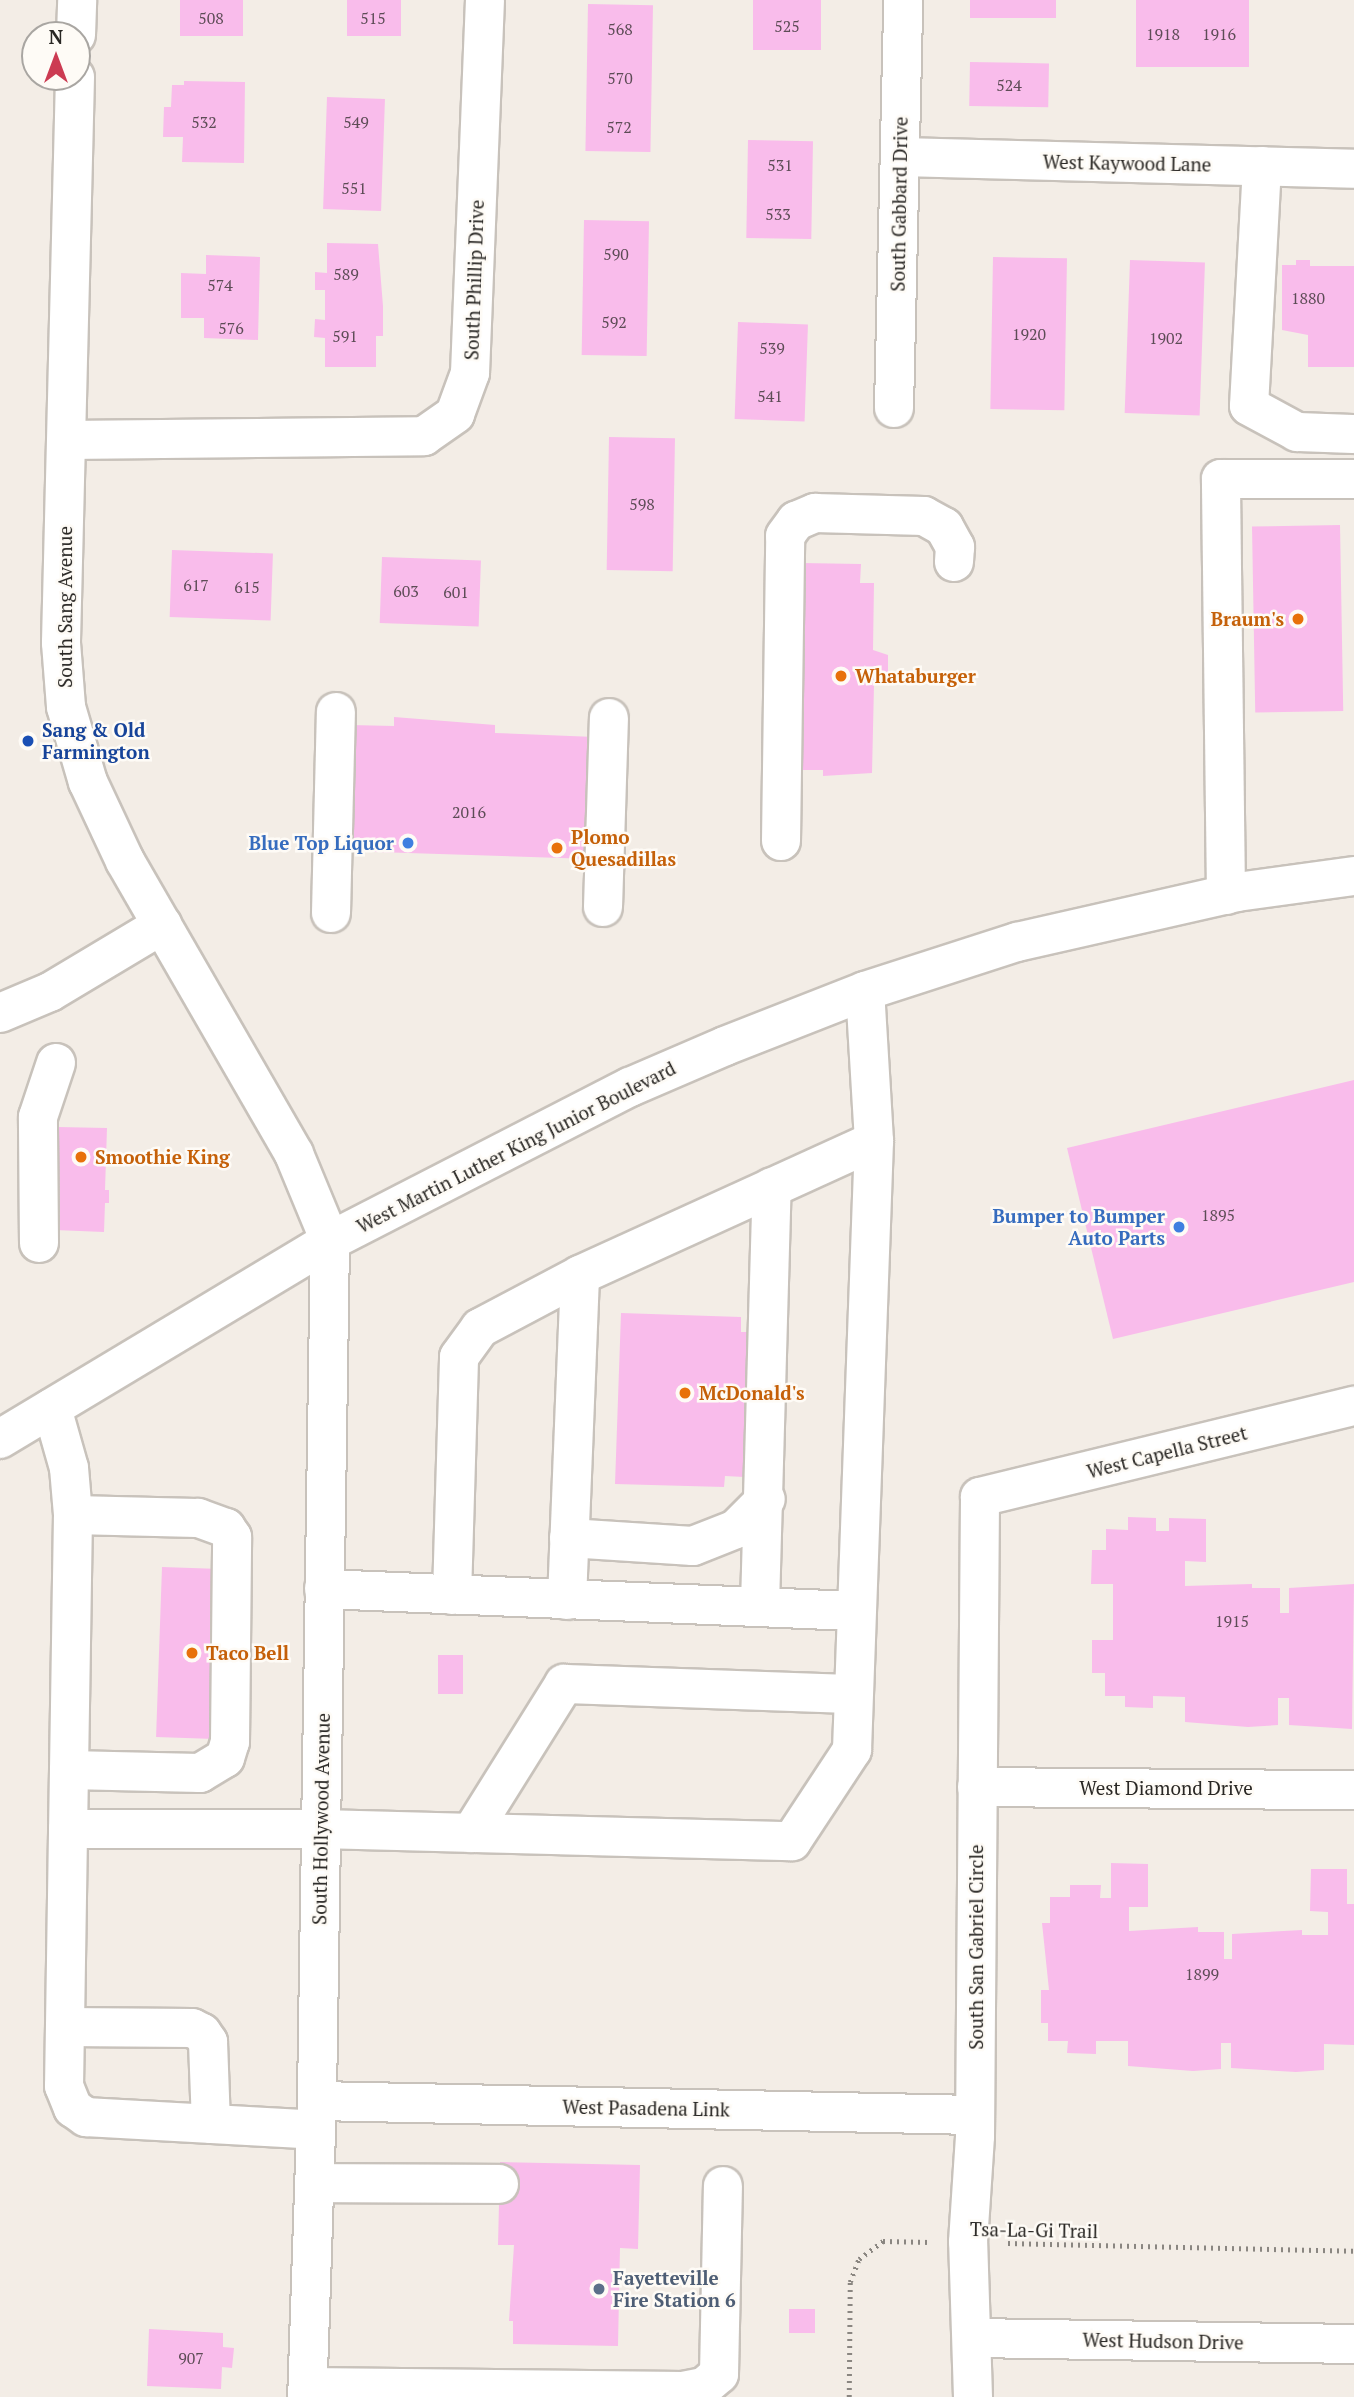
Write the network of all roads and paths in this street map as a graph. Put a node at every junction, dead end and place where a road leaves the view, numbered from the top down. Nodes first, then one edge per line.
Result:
1 (77, 0) edge
2 (485, 0) edge
3 (903, 0) edge
4 (76, 21) edge
5 (75, 91) edge
6 (901, 158) junction
7 (1262, 166) junction
8 (1354, 169) edge
9 (894, 408) dead end
10 (1354, 434) edge
11 (67, 440) junction
12 (1354, 479) edge
13 (954, 562) dead end
14 (336, 712) dead end
15 (609, 718) dead end
16 (781, 841) dead end
17 (1354, 876) edge
18 (1226, 895) junction
19 (603, 907) dead end
20 (331, 913) dead end
21 (162, 925) junction
22 (865, 991) junction
23 (0, 1013) edge
24 (56, 1063) dead end
25 (874, 1140) junction
26 (772, 1187) junction
27 (330, 1241) junction
28 (39, 1243) dead end
29 (580, 1275) junction
30 (1354, 1406) edge
31 (52, 1408) junction
32 (0, 1439) edge
33 (980, 1497) joint
34 (765, 1499) junction
35 (73, 1515) junction
36 (569, 1538) junction
37 (324, 1589) junction
38 (452, 1595) junction
39 (566, 1600) junction
40 (760, 1605) junction
41 (854, 1611) junction
42 (852, 1694) junction
43 (69, 1770) junction
44 (977, 1787) junction
45 (1354, 1790) edge
46 (68, 1829) junction
47 (320, 1829) junction
48 (471, 1833) junction
49 (65, 2027) junction
50 (975, 2115) junction
51 (316, 2116) junction
52 (211, 2124) junction
53 (314, 2183) junction
54 (499, 2184) dead end
55 (723, 2186) dead end
56 (968, 2242) junction
57 (1354, 2251) edge
58 (973, 2338) junction
59 (1354, 2344) edge
60 (307, 2392) edge
61 (849, 2397) edge
62 (972, 2397) edge

1 - 4 street
2 - 11 street, South Phillip Drive
3 - 6 street, South Gabbard Drive
5 - 11 street, South Sang Avenue
6 - 7 street, West Kaywood Lane
6 - 9 street, South Gabbard Drive
7 - 8 street, West Kaywood Lane
7 - 10 street
11 - 21 street, South Sang Avenue
12 - 18 street
13 - 16 street
14 - 20 street
15 - 19 street
17 - 18 street, West Martin Luther King Junior Boulevard
18 - 22 street, West Martin Luther King Junior Boulevard
21 - 23 street
21 - 27 street, South Sang Avenue
22 - 25 street
22 - 27 street, West Martin Luther King Junior Boulevard
24 - 28 street
25 - 26 street
25 - 41 street
26 - 29 street
26 - 34 street
27 - 31 street, West Martin Luther King Junior Boulevard
27 - 37 street, South Hollywood Avenue
29 - 36 street
29 - 38 street
30 - 33 street, West Capella Street
31 - 32 street, West Martin Luther King Junior Boulevard
31 - 35 street, West Pasadena Link
33 - 44 street, South San Gabriel Circle
34 - 36 street
34 - 40 street
35 - 43 street, West Pasadena Link
35 - 43 street
36 - 39 street
37 - 38 street
37 - 47 street, South Hollywood Avenue
38 - 39 street
39 - 40 street
40 - 41 street
41 - 42 street
42 - 48 street
42 - 48 street
43 - 46 street, West Pasadena Link
44 - 45 street, West Diamond Drive
44 - 50 street, South San Gabriel Circle
46 - 47 street
46 - 49 street, West Pasadena Link
47 - 48 street
47 - 51 street, South Hollywood Avenue
49 - 52 street, West Pasadena Link
49 - 52 street
50 - 51 street, West Pasadena Link
50 - 56 street, South San Gabriel Circle
51 - 52 street, West Pasadena Link
51 - 53 street, South Hollywood Avenue
53 - 54 street
53 - 60 street, South Hollywood Avenue
55 - 60 street
56 - 57 path, Tsa-La-Gi Trail
56 - 58 street, South San Gabriel Circle
56 - 61 path, Tsa-La-Gi Trail
58 - 59 street, West Hudson Drive
58 - 62 street, South San Gabriel Circle

